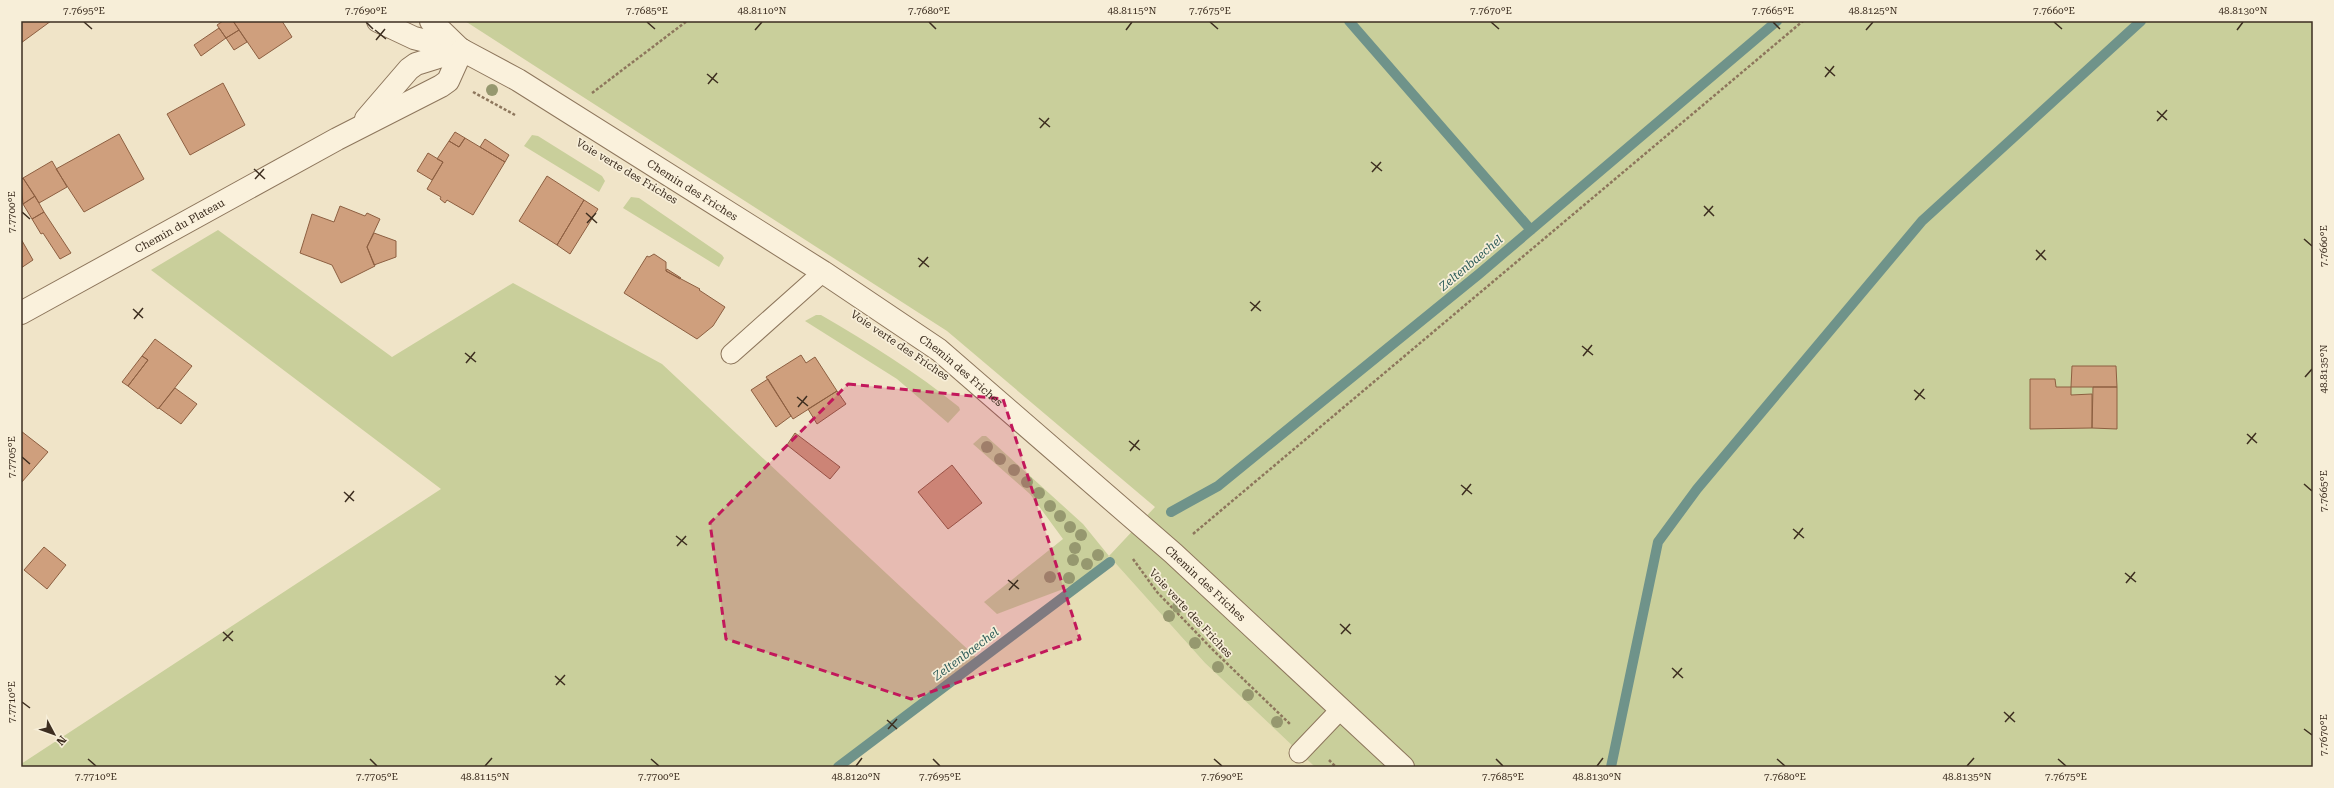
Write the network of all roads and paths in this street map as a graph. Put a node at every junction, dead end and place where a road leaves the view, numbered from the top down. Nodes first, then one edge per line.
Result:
1 (378, 21) edge
2 (431, 21) edge
3 (687, 21) edge
4 (1803, 21) edge
5 (462, 50) junction
6 (448, 81) junction
7 (567, 112) junction
8 (521, 118) dead end
9 (337, 139) junction
10 (823, 272) junction
11 (21, 313) edge
12 (730, 354) dead end
13 (1129, 552) dead end
14 (1173, 553) junction
15 (1340, 710) junction
16 (1304, 747) junction
17 (1336, 767) edge
18 (1403, 767) edge

1 - 5 street, Chemin des Friches
2 - 5 street, Chemin des Friches
3 - 7 path
4 - 14 path
5 - 6 street
5 - 7 street, Chemin des Friches
5 - 9 street, Chemin du Plateau
6 - 8 path
6 - 9 street, Chemin du Plateau
7 - 10 street, Chemin des Friches
9 - 11 street, Chemin du Plateau
10 - 12 lane
10 - 14 street, Chemin des Friches
13 - 16 path, Voie verte des Friches
14 - 15 street, Chemin des Friches
15 - 16 lane
15 - 18 street, Chemin des Friches
16 - 17 path, Voie verte des Friches

